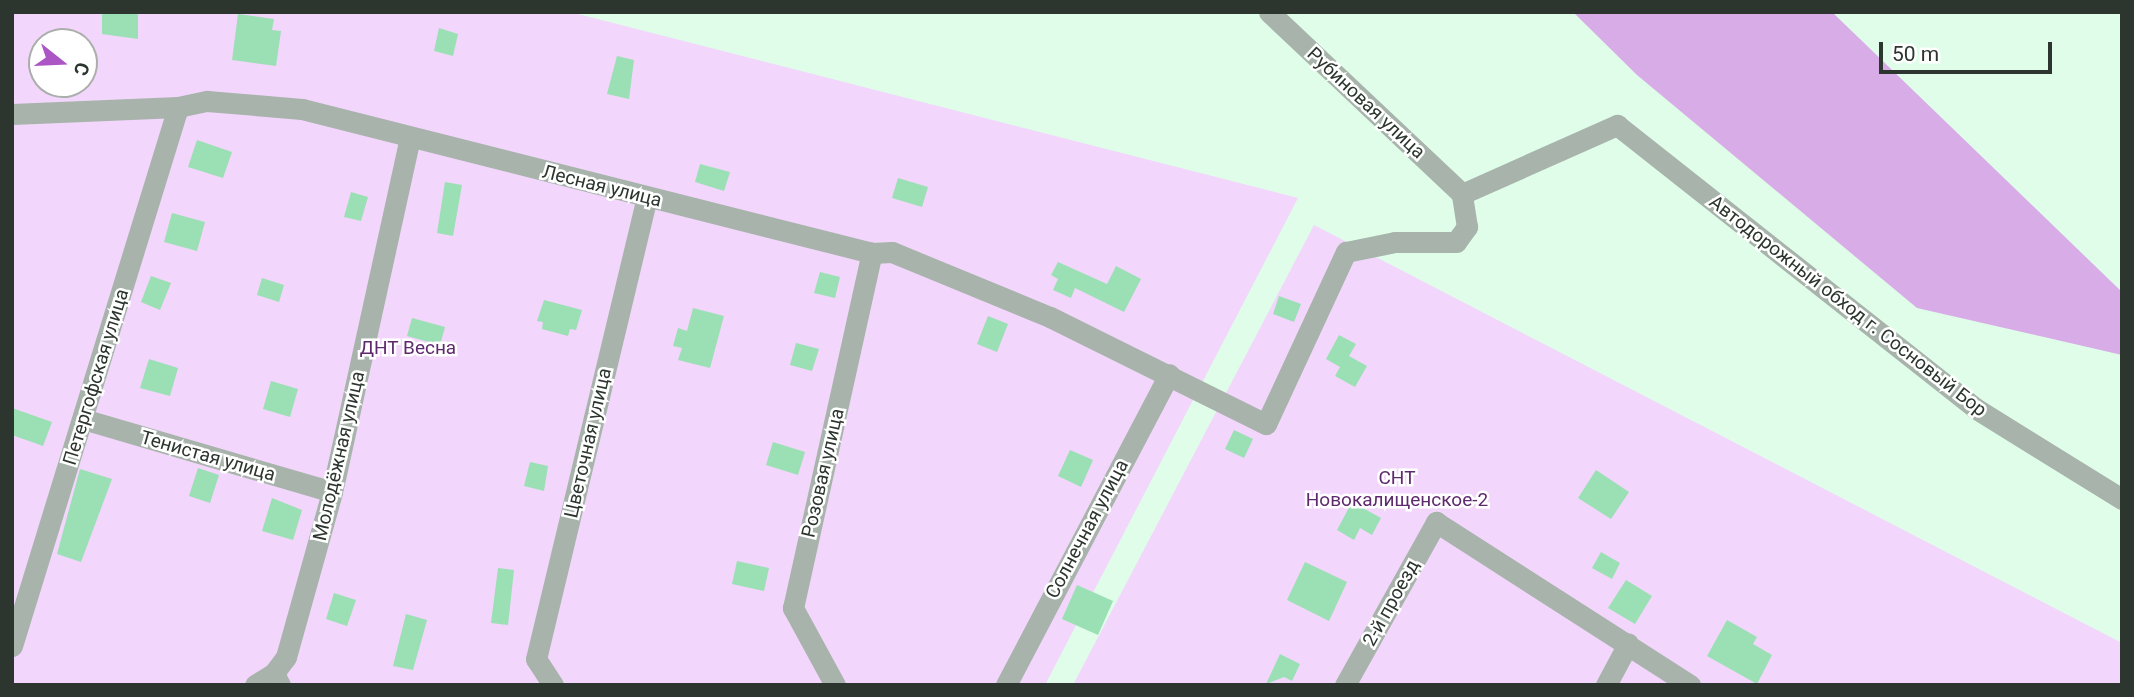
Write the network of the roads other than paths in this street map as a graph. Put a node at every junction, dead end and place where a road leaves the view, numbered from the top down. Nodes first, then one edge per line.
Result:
1 (1269, 12) edge
2 (178, 107) junction
3 (12, 114) edge
4 (410, 138) junction
5 (1462, 194) junction
6 (647, 197) junction
7 (872, 253) junction
8 (1169, 374) junction
9 (83, 419) junction
10 (332, 492) junction
11 (2122, 499) edge
12 (1628, 644) junction
13 (12, 646) edge
14 (277, 679) edge
15 (254, 685) edge
16 (553, 685) edge
17 (835, 685) edge
18 (1006, 685) edge
19 (1345, 685) edge
20 (1606, 685) edge
21 (1690, 685) edge

1 - 5 street, Рубиновая улица
2 - 3 street, Лесная улица
2 - 4 street, Лесная улица
2 - 9 street, Петергофская улица
4 - 6 street, Лесная улица
4 - 10 street, Молодёжная улица
5 - 8 street, Лесная улица
5 - 11 street, Автодорожный обход г. Сосновый Бор
6 - 7 street, Лесная улица
6 - 16 street, Цветочная улица
7 - 8 street, Лесная улица
7 - 17 street, Розовая улица
8 - 18 street, Солнечная улица
9 - 10 street, Тенистая улица
9 - 13 street, Петергофская улица
10 - 14 street, Молодёжная улица
12 - 19 street, 2-й проезд
12 - 20 street
12 - 21 street
14 - 15 street

